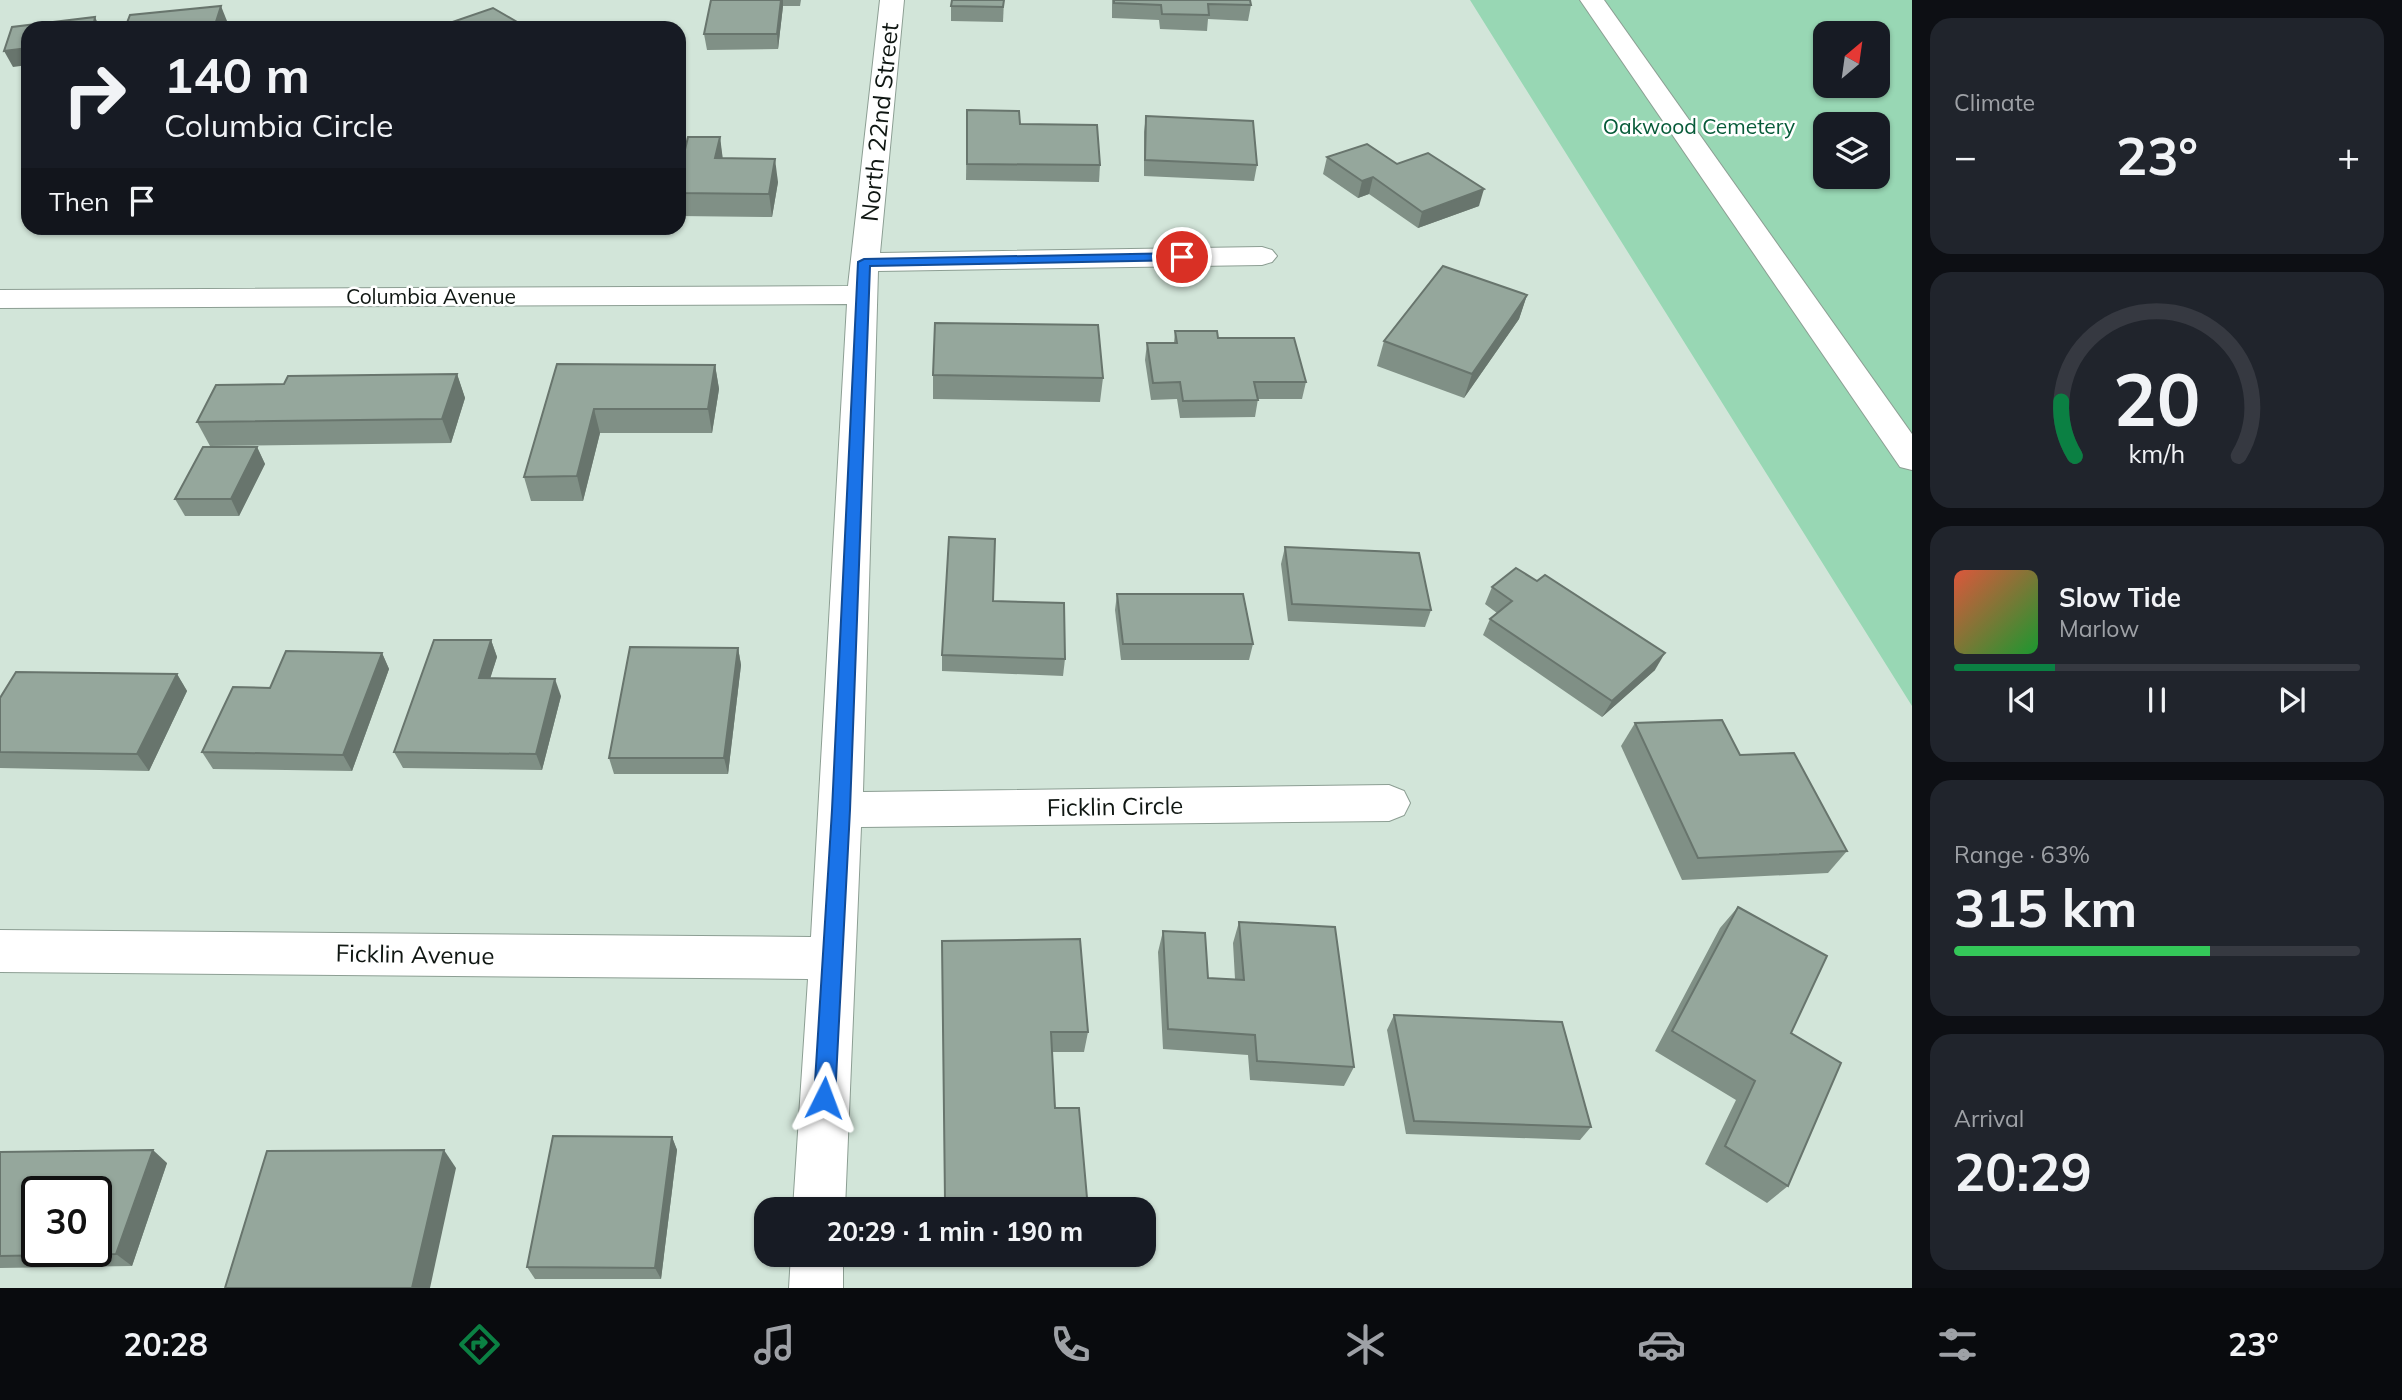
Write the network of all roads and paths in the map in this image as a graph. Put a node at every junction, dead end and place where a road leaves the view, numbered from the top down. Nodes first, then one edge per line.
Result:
1 (892, 0) edge
2 (1592, 0) edge
3 (1262, 256) dead end
4 (863, 279) junction
5 (0, 299) edge
6 (1912, 459) edge
7 (1389, 803) dead end
8 (841, 810) junction
9 (0, 951) edge
10 (831, 958) junction
11 (820, 1197) edge
12 (817, 1267) edge
13 (816, 1288) edge

1 - 4 street, North 22nd Street
2 - 6 street
3 - 4 street, Columbia Avenue
4 - 5 street, Columbia Avenue
4 - 8 street, North 22nd Street
7 - 8 street, Ficklin Circle
8 - 10 street, North 22nd Street
9 - 10 street, Ficklin Avenue
10 - 11 street, North 22nd Street
12 - 13 street

